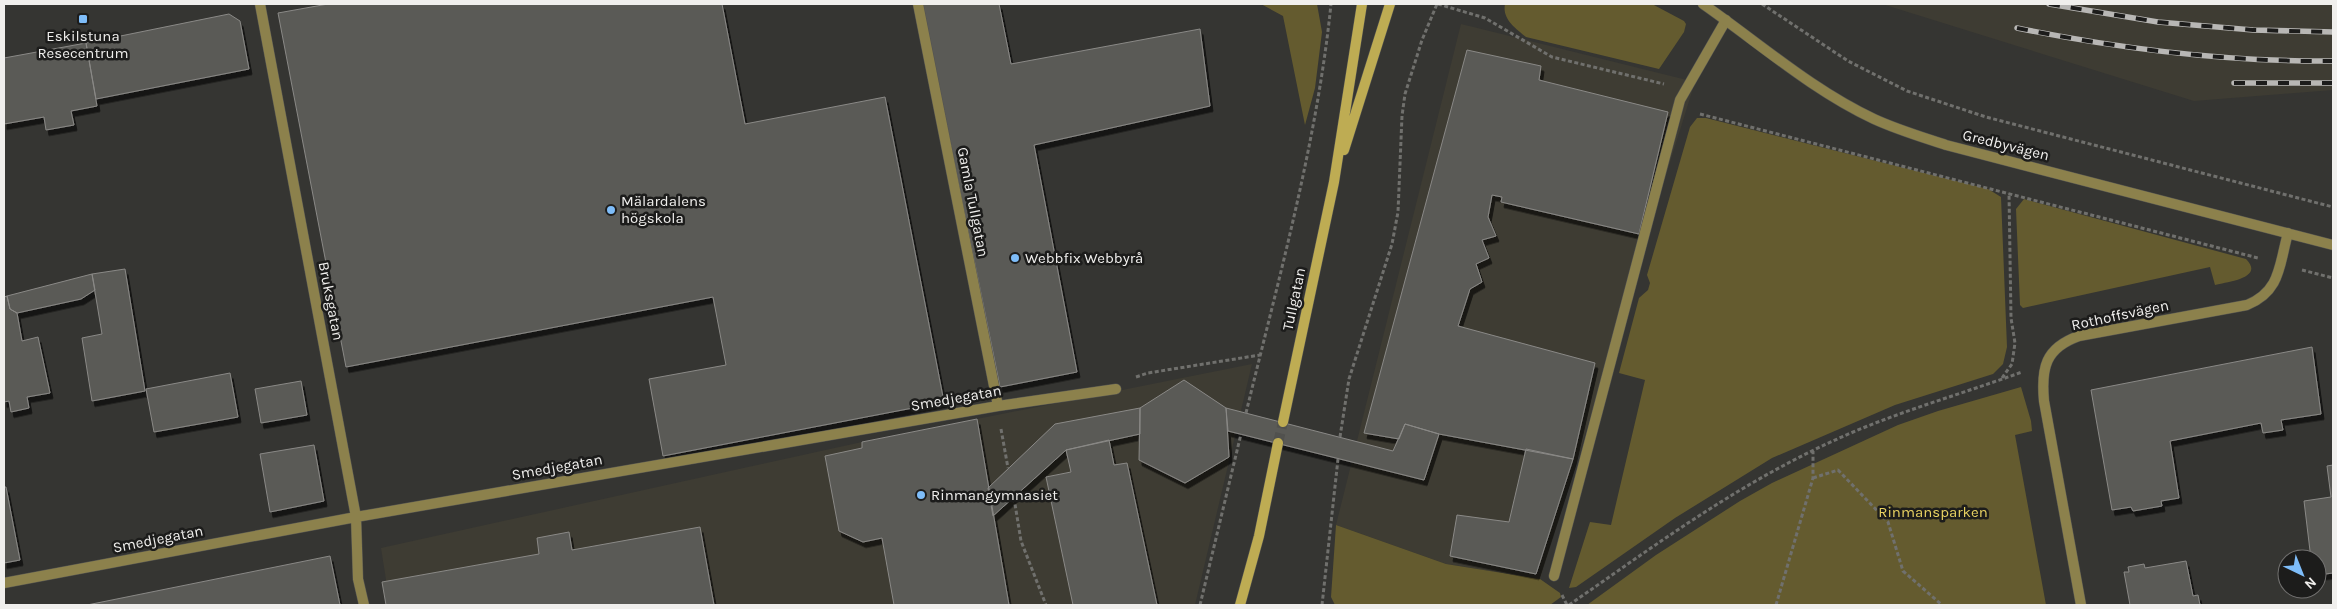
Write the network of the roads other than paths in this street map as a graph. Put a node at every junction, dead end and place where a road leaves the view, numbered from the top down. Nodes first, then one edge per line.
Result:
1 (260, 4) edge
2 (918, 4) edge
3 (1362, 4) edge
4 (1390, 4) edge
5 (1703, 4) edge
6 (1726, 20) junction
7 (1334, 182) junction
8 (2288, 233) junction
9 (2333, 245) edge
10 (1116, 389) road end
11 (998, 406) junction
12 (1283, 422) tunnel mouth
13 (1278, 443) tunnel mouth
14 (356, 517) junction
15 (1554, 576) dead end
16 (4, 583) edge
17 (364, 605) edge
18 (1240, 605) edge
19 (2081, 605) edge

1 - 14 street, Bruksgatan
2 - 11 street, Gamla Tullgatan
3 - 7 street, Tullgatan
4 - 7 street, Tullgatan
5 - 6 street, Gredbyvägen
6 - 8 street, Gredbyvägen
6 - 15 street
7 - 12 street, Tullgatan
8 - 9 street, Gredbyvägen
8 - 19 street, Rothoffsvägen
10 - 11 street, Smedjegatan
11 - 14 street, Smedjegatan
13 - 18 street
14 - 16 street, Smedjegatan
14 - 17 street, Bruksgatan

